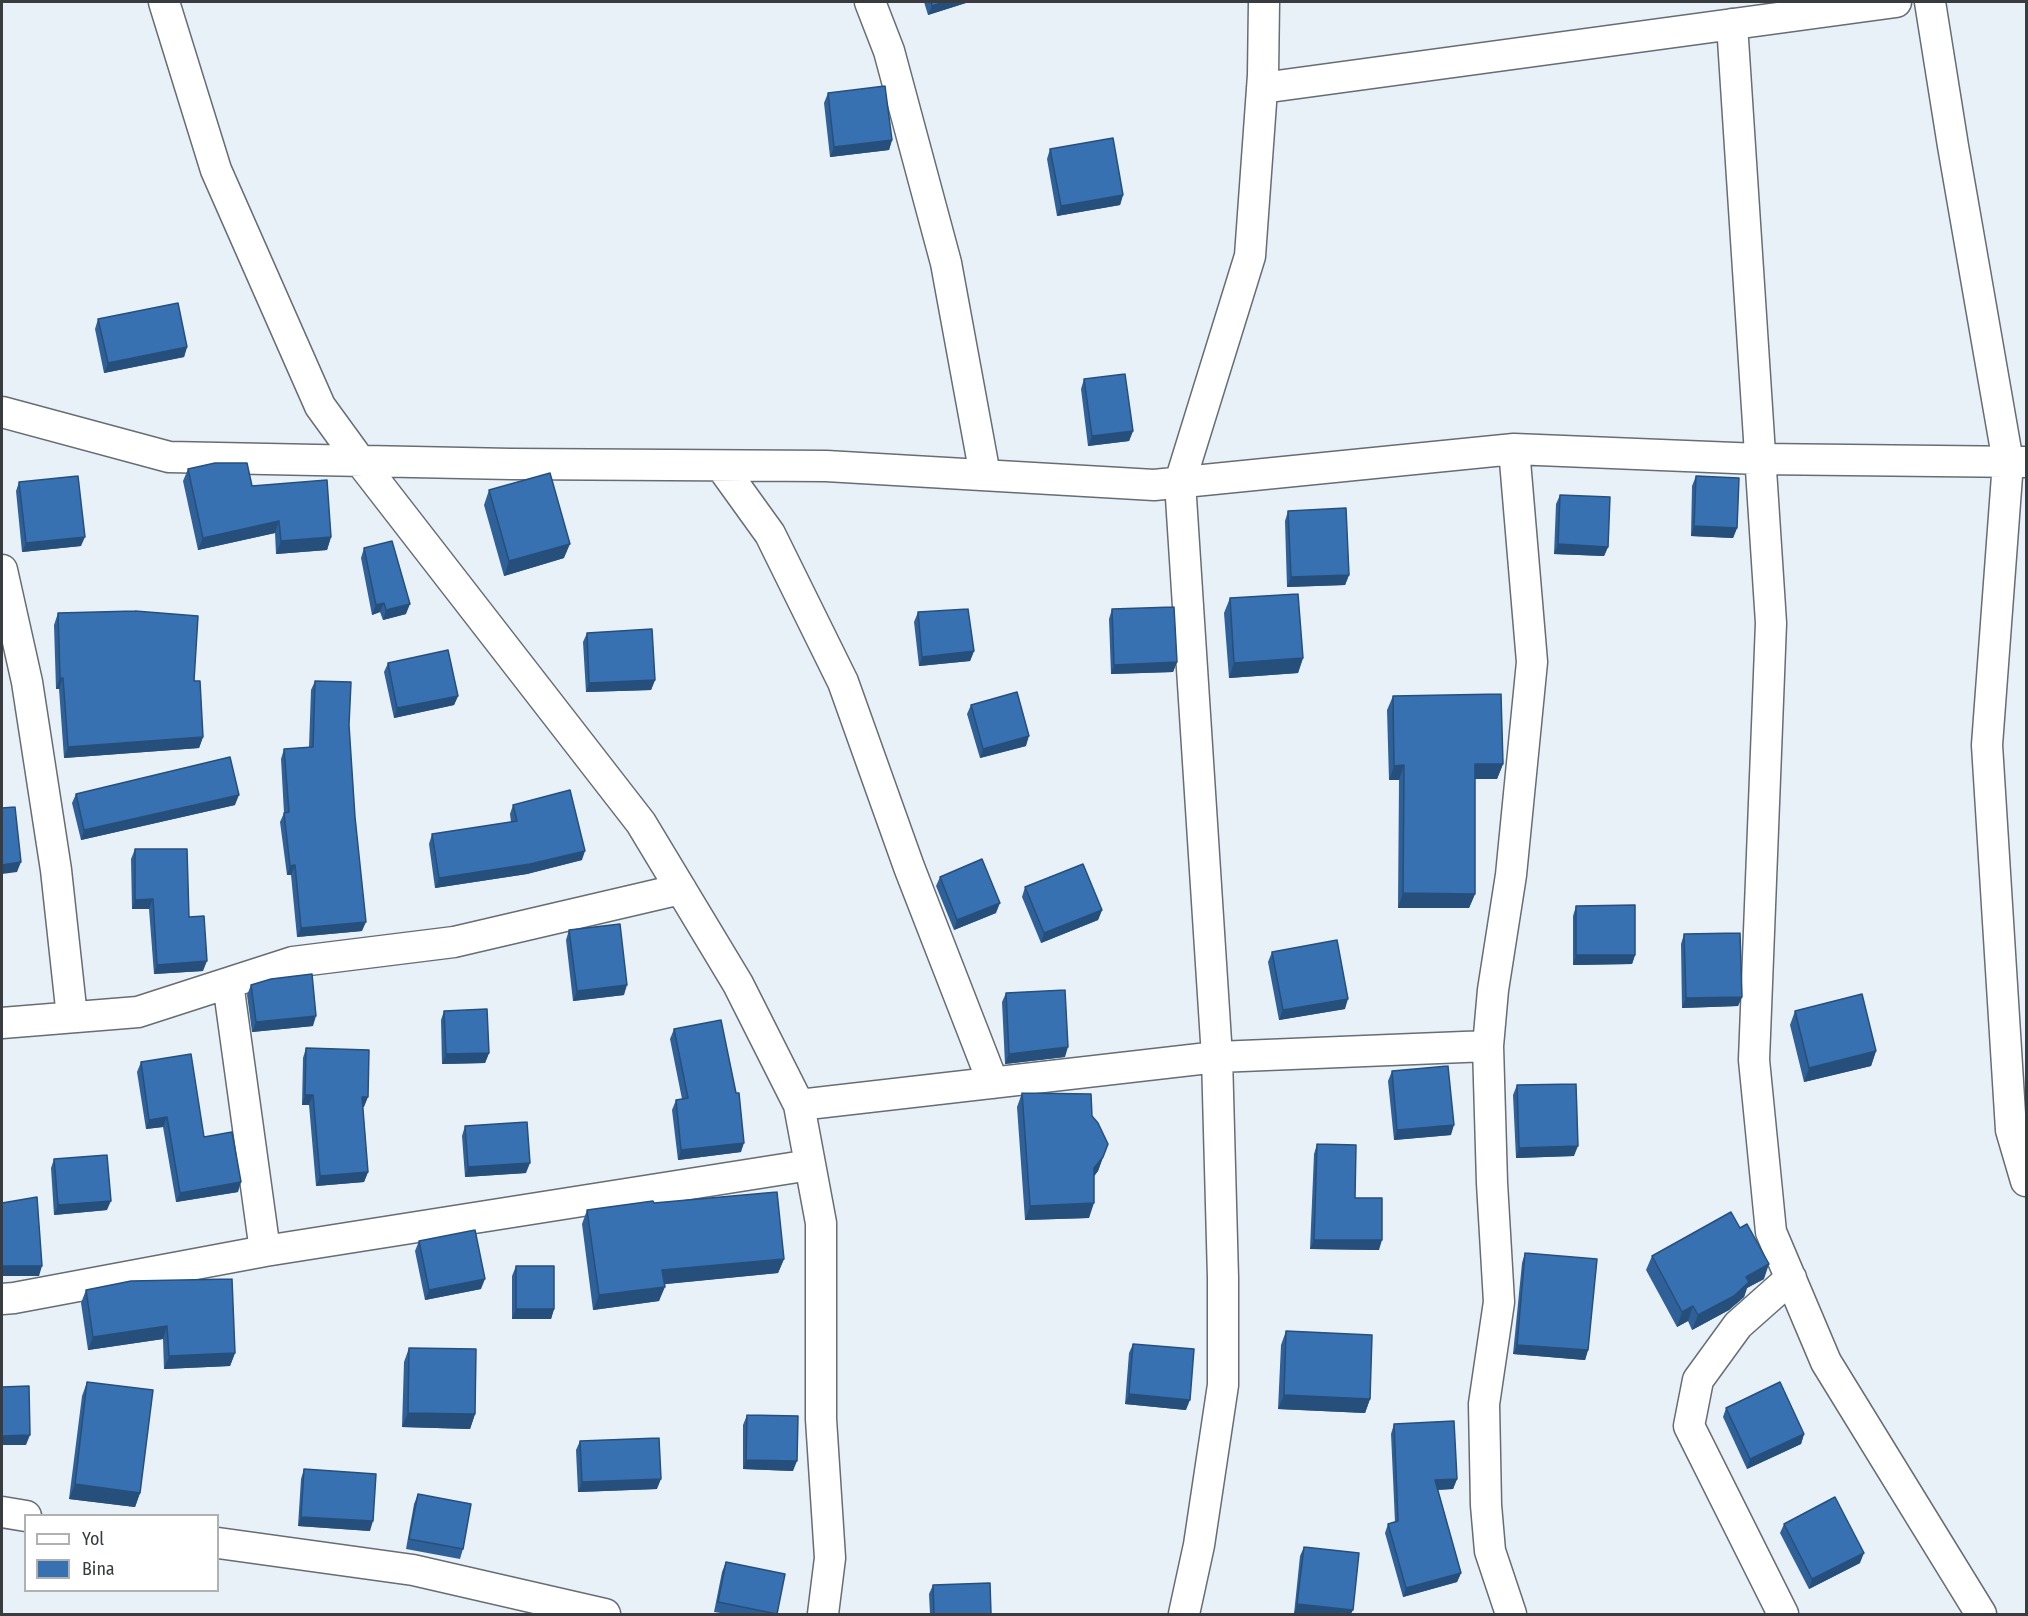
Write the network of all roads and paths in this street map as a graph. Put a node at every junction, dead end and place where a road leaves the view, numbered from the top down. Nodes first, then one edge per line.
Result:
1 (164, 2) edge
2 (870, 2) edge
3 (1264, 2) edge
4 (1896, 2) edge
5 (1930, 2) edge
6 (1805, 8) edge
7 (1732, 24) junction
8 (1262, 88) junction
9 (2, 412) edge
10 (1514, 449) junction
11 (1759, 459) junction
12 (360, 461) junction
13 (2017, 462) edge
14 (721, 466) junction
15 (985, 475) junction
16 (1180, 482) junction
17 (2, 570) edge
18 (681, 889) junction
19 (228, 983) junction
20 (72, 1017) junction
21 (2, 1023) edge
22 (1488, 1046) junction
23 (1217, 1057) junction
24 (993, 1083) junction
25 (799, 1105) junction
26 (810, 1165) junction
27 (2026, 1181) edge
28 (265, 1251) junction
29 (1791, 1278) junction
30 (2, 1299) edge
31 (2, 1512) edge
32 (24, 1516) edge
33 (219, 1543) edge
34 (511, 1604) edge
35 (605, 1614) edge
36 (823, 1614) edge
37 (1184, 1614) edge
38 (1511, 1614) edge
39 (1784, 1614) edge
40 (1981, 1614) edge

1 - 12 street
2 - 15 street
3 - 8 street
4 - 6 street
5 - 13 street
6 - 7 street
7 - 8 street
7 - 11 street
8 - 16 street
9 - 12 street
10 - 11 street
10 - 16 street
10 - 22 street
11 - 13 street
11 - 29 street
12 - 14 street
12 - 18 street
13 - 27 street
14 - 15 street
14 - 24 street
15 - 16 street
16 - 23 street
17 - 20 street
18 - 19 street
18 - 25 street
19 - 20 street
19 - 28 street
20 - 21 street
22 - 23 street
22 - 38 street
23 - 24 street
23 - 37 street
24 - 25 street
25 - 26 street
26 - 28 street
26 - 36 street
28 - 30 street
29 - 39 street
29 - 40 street
31 - 32 street
33 - 34 street
34 - 35 street

